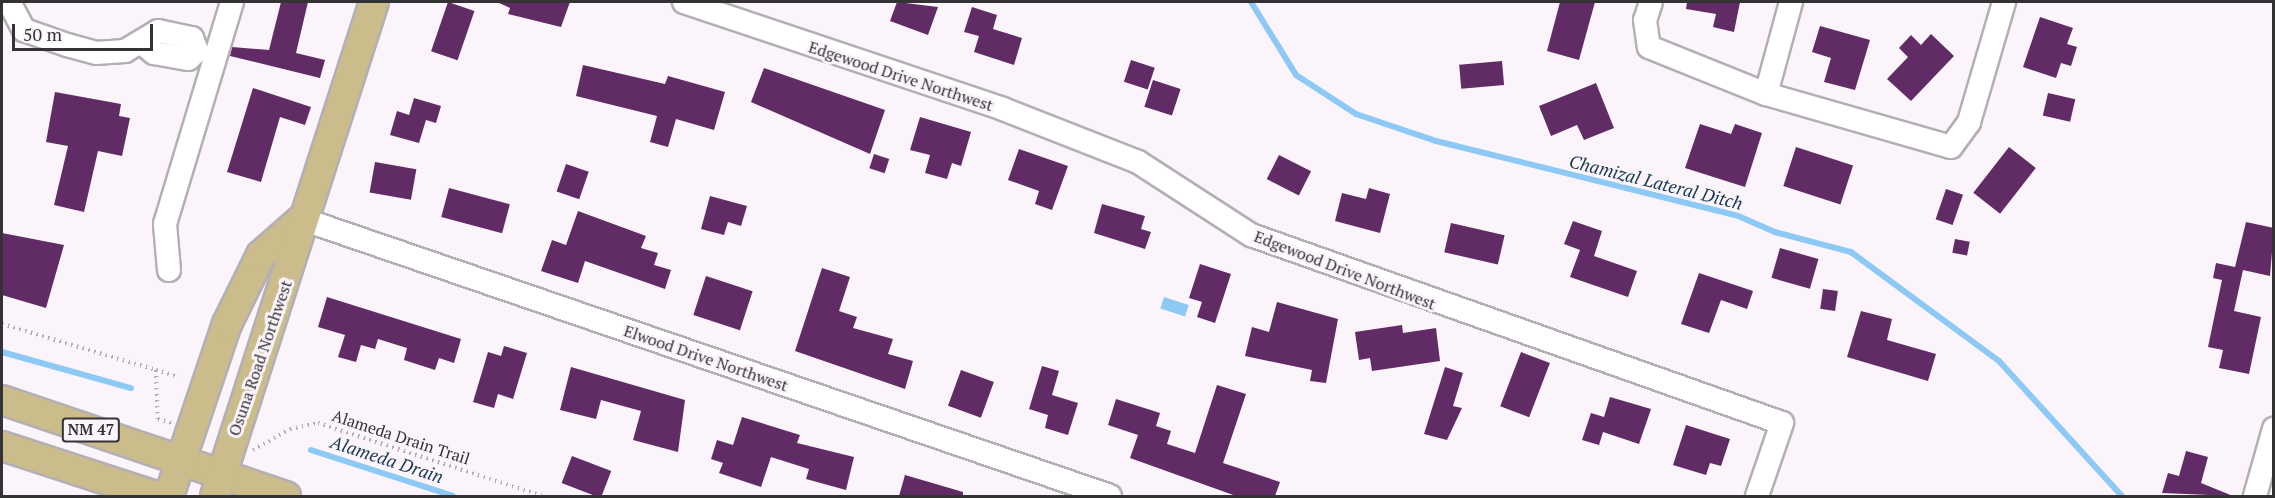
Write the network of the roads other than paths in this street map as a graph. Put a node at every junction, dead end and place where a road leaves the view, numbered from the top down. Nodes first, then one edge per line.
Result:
1 (9, 2) edge
2 (232, 2) edge
3 (374, 2) edge
4 (684, 2) edge
5 (1651, 2) edge
6 (1791, 2) edge
7 (2004, 2) edge
8 (206, 54) junction
9 (1766, 94) junction
10 (302, 219) junction
11 (169, 270) dead end
12 (2, 400) edge
13 (2274, 429) edge
14 (2, 446) edge
15 (181, 459) junction
16 (218, 485) edge
17 (156, 496) edge
18 (169, 496) edge
19 (286, 496) edge
20 (1110, 496) edge
21 (1757, 496) edge
22 (2255, 496) edge

1 - 8 street
2 - 8 street
3 - 10 main road, Osuna Road Northwest
4 - 21 street, Edgewood Drive Northwest
5 - 9 street
6 - 9 street
7 - 9 street
8 - 11 street
10 - 15 main road, Osuna Road Northwest
10 - 16 main road, Osuna Road Northwest
10 - 20 street, Elwood Drive Northwest
12 - 15 main road, NM 47
13 - 22 street
14 - 17 main road, NM 47
15 - 16 main road, NM 47
15 - 18 main road, Osuna Road Northwest
16 - 19 main road, NM 47

